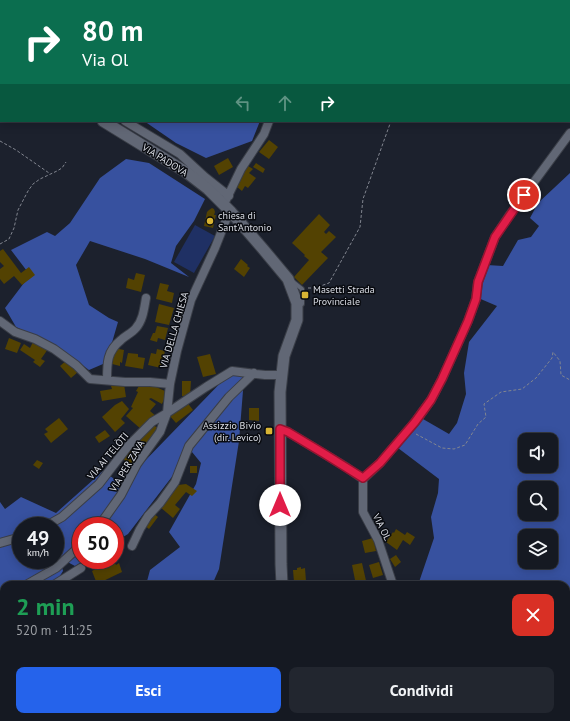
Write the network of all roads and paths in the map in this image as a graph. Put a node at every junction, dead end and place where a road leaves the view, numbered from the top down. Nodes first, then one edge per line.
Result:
1 (105, 122) edge
2 (127, 122) edge
3 (269, 122) edge
4 (391, 122) edge
5 (570, 133) edge
6 (0, 140) edge
7 (66, 162) dead end
8 (50, 174) junction
9 (228, 204) junction
10 (0, 244) edge
11 (288, 279) junction
12 (302, 289) junction
13 (146, 298) dead end
14 (296, 320) junction
15 (0, 321) edge
16 (254, 373) junction
17 (281, 375) junction
18 (107, 380) junction
19 (570, 380) edge
20 (170, 384) junction
21 (167, 413) junction
22 (280, 429) junction
23 (409, 429) junction
24 (363, 478) junction
25 (62, 517) edge
26 (105, 517) edge
27 (12, 540) edge
28 (0, 543) edge
29 (132, 546) dead end
30 (72, 553) edge
31 (79, 569) edge
32 (33, 581) edge
33 (60, 581) edge
34 (282, 581) edge
35 (392, 581) edge

1 - 9 main road, VIA PADOVA
2 - 9 street
3 - 9 street, VIA DELLA CHIESA
4 - 12 path
5 - 23 street
6 - 8 path
7 - 8 path
8 - 10 path
9 - 11 main road, VIA PADOVA
9 - 20 street, VIA DELLA CHIESA
11 - 12 lane
11 - 14 main road, VIA PADOVA
12 - 14 lane
13 - 18 street
14 - 17 main road, VIA PADOVA
15 - 18 street
16 - 17 street, VIA AI TELÒTI
16 - 21 street, VIA AI TELÒTI
16 - 29 street
17 - 22 main road, VIA PADOVA
18 - 20 street
19 - 23 path
20 - 21 street, VIA DELLA CHIESA
21 - 25 street, VIA AI TELÒTI
21 - 26 street, VIA PER ZAVA
22 - 24 street
22 - 34 main road, VIA PADOVA
23 - 24 street
24 - 35 street, VIA OL
27 - 28 street
30 - 32 street
31 - 33 street

